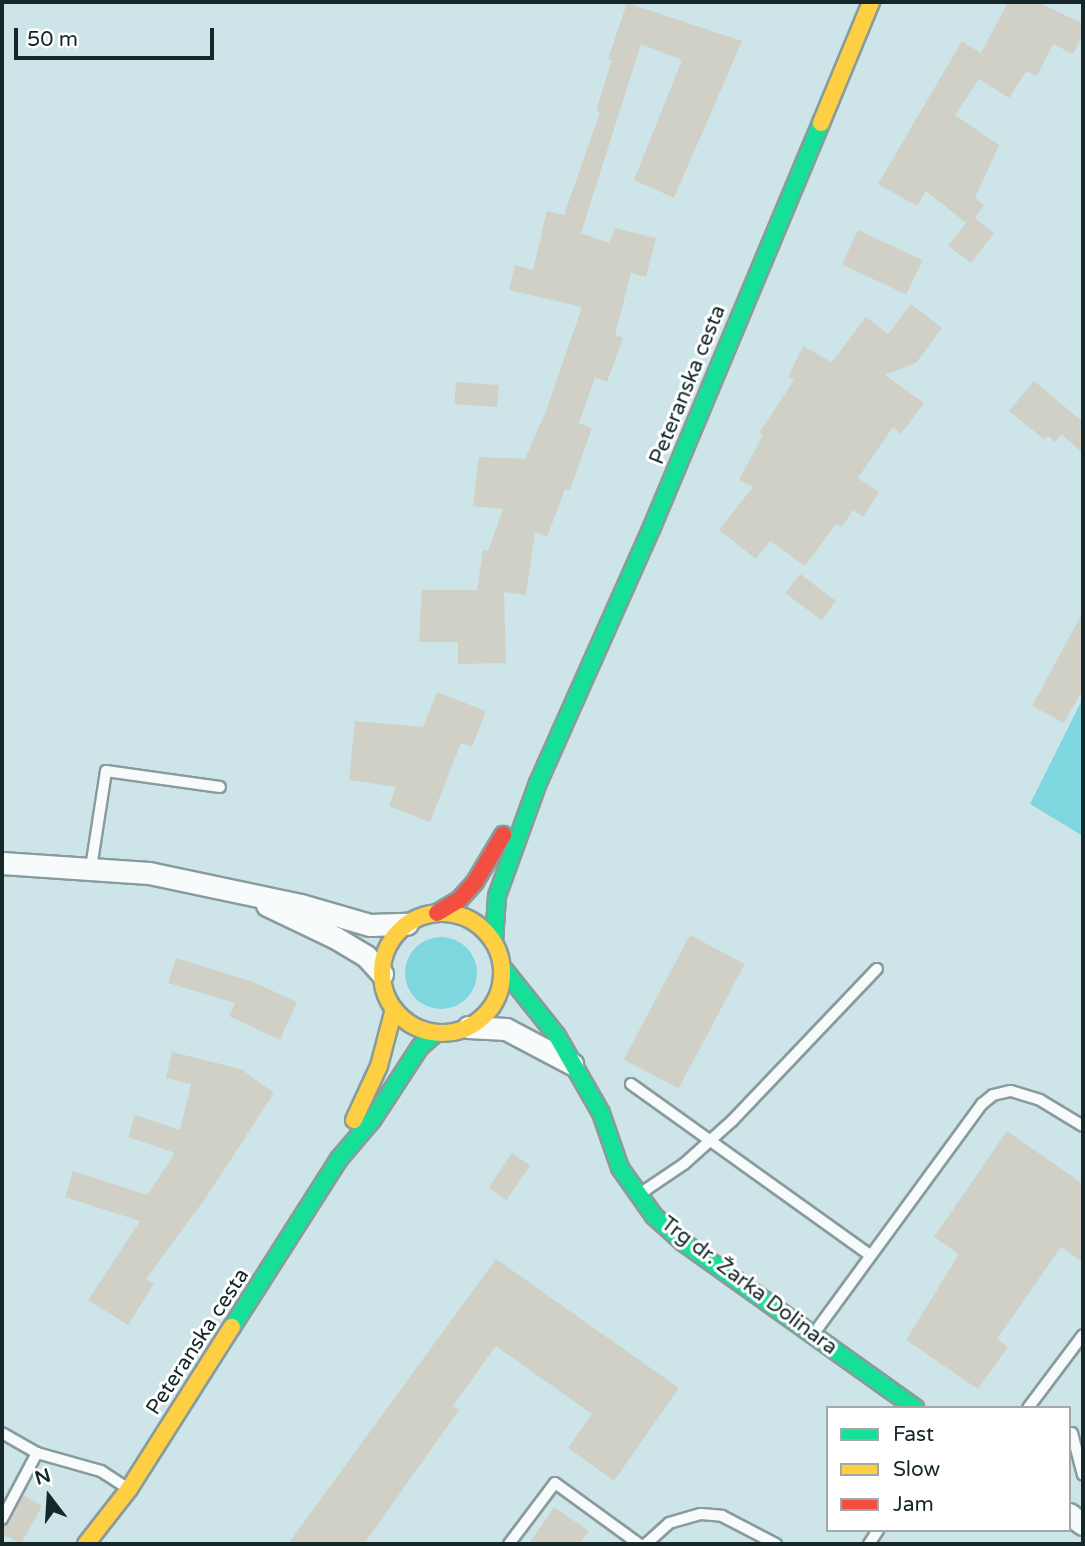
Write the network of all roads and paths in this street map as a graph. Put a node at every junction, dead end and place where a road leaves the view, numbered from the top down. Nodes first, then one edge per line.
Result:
1 (871, 2) edge
2 (538, 782) junction
3 (220, 786) dead end
4 (2, 863) edge
5 (91, 868) junction
6 (253, 897) junction
7 (437, 913) junction
8 (407, 924) junction
9 (494, 942) junction
10 (502, 967) junction
11 (877, 969) dead end
12 (382, 974) junction
13 (394, 1009) junction
14 (468, 1027) junction
15 (436, 1033) junction
16 (575, 1066) junction
17 (631, 1084) dead end
18 (1083, 1126) edge
19 (712, 1140) junction
20 (339, 1159) junction
21 (637, 1195) junction
22 (870, 1255) junction
23 (813, 1334) junction
24 (1083, 1335) edge
25 (912, 1406) edge
26 (1030, 1406) edge
27 (2, 1433) edge
28 (1071, 1437) edge
29 (37, 1453) junction
30 (1083, 1475) edge
31 (129, 1489) junction
32 (2, 1519) edge
33 (86, 1544) edge
34 (509, 1544) edge
35 (639, 1544) edge
36 (646, 1544) edge
37 (776, 1544) edge

1 - 2 main road, Peteranska cesta
2 - 7 main road, Peteranska cesta
2 - 9 main road, Peteranska cesta
3 - 5 lane
4 - 5 street
5 - 6 street
6 - 8 street
6 - 12 street
7 - 8 main road
7 - 9 main road
8 - 12 main road
9 - 10 main road
10 - 14 main road
10 - 16 main road, Trg dr. Žarka Dolinara
11 - 19 lane
12 - 13 main road
13 - 15 main road
13 - 20 main road, Peteranska cesta
14 - 15 main road
14 - 16 street
15 - 20 main road, Peteranska cesta
16 - 21 main road, Trg dr. Žarka Dolinara
17 - 19 lane
18 - 22 lane
19 - 21 lane
19 - 22 lane
20 - 31 main road, Peteranska cesta
21 - 23 main road, Trg dr. Žarka Dolinara
22 - 23 lane
23 - 25 main road, Trg dr. Žarka Dolinara
24 - 26 lane
27 - 29 lane
28 - 30 lane
29 - 31 lane
29 - 32 lane
31 - 33 main road, Peteranska cesta
34 - 35 lane
36 - 37 lane

